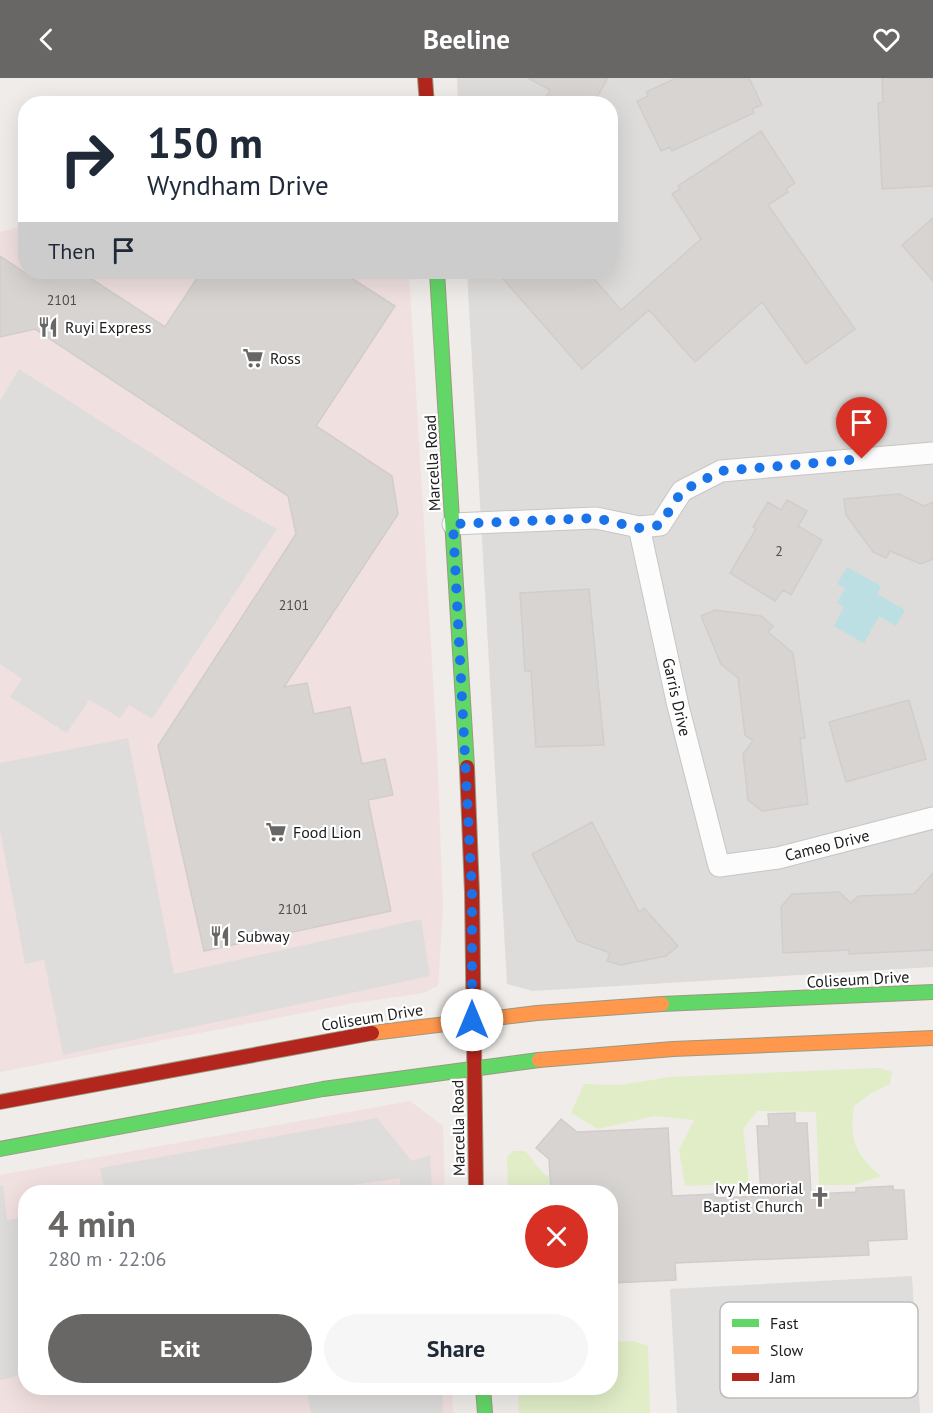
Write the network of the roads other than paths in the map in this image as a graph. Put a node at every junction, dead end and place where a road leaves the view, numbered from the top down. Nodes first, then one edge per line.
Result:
1 (425, 78) edge
2 (426, 96) edge
3 (437, 279) edge
4 (933, 453) edge
5 (453, 524) junction
6 (639, 528) junction
7 (933, 818) edge
8 (719, 866) joint
9 (933, 992) edge
10 (472, 1020) junction
11 (933, 1038) edge
12 (473, 1068) junction
13 (0, 1102) edge
14 (0, 1149) edge
15 (476, 1185) edge
16 (484, 1395) edge
17 (485, 1413) edge

1 - 2 street
3 - 5 street, Marcella Road
4 - 6 street
5 - 6 street
5 - 10 street, Marcella Road
6 - 8 street, Garris Drive
7 - 8 street, Cameo Drive
9 - 10 street, Coliseum Drive
10 - 12 street, Marcella Road
10 - 13 street, Coliseum Drive
11 - 12 street
12 - 14 street
12 - 15 street, Marcella Road
16 - 17 street

